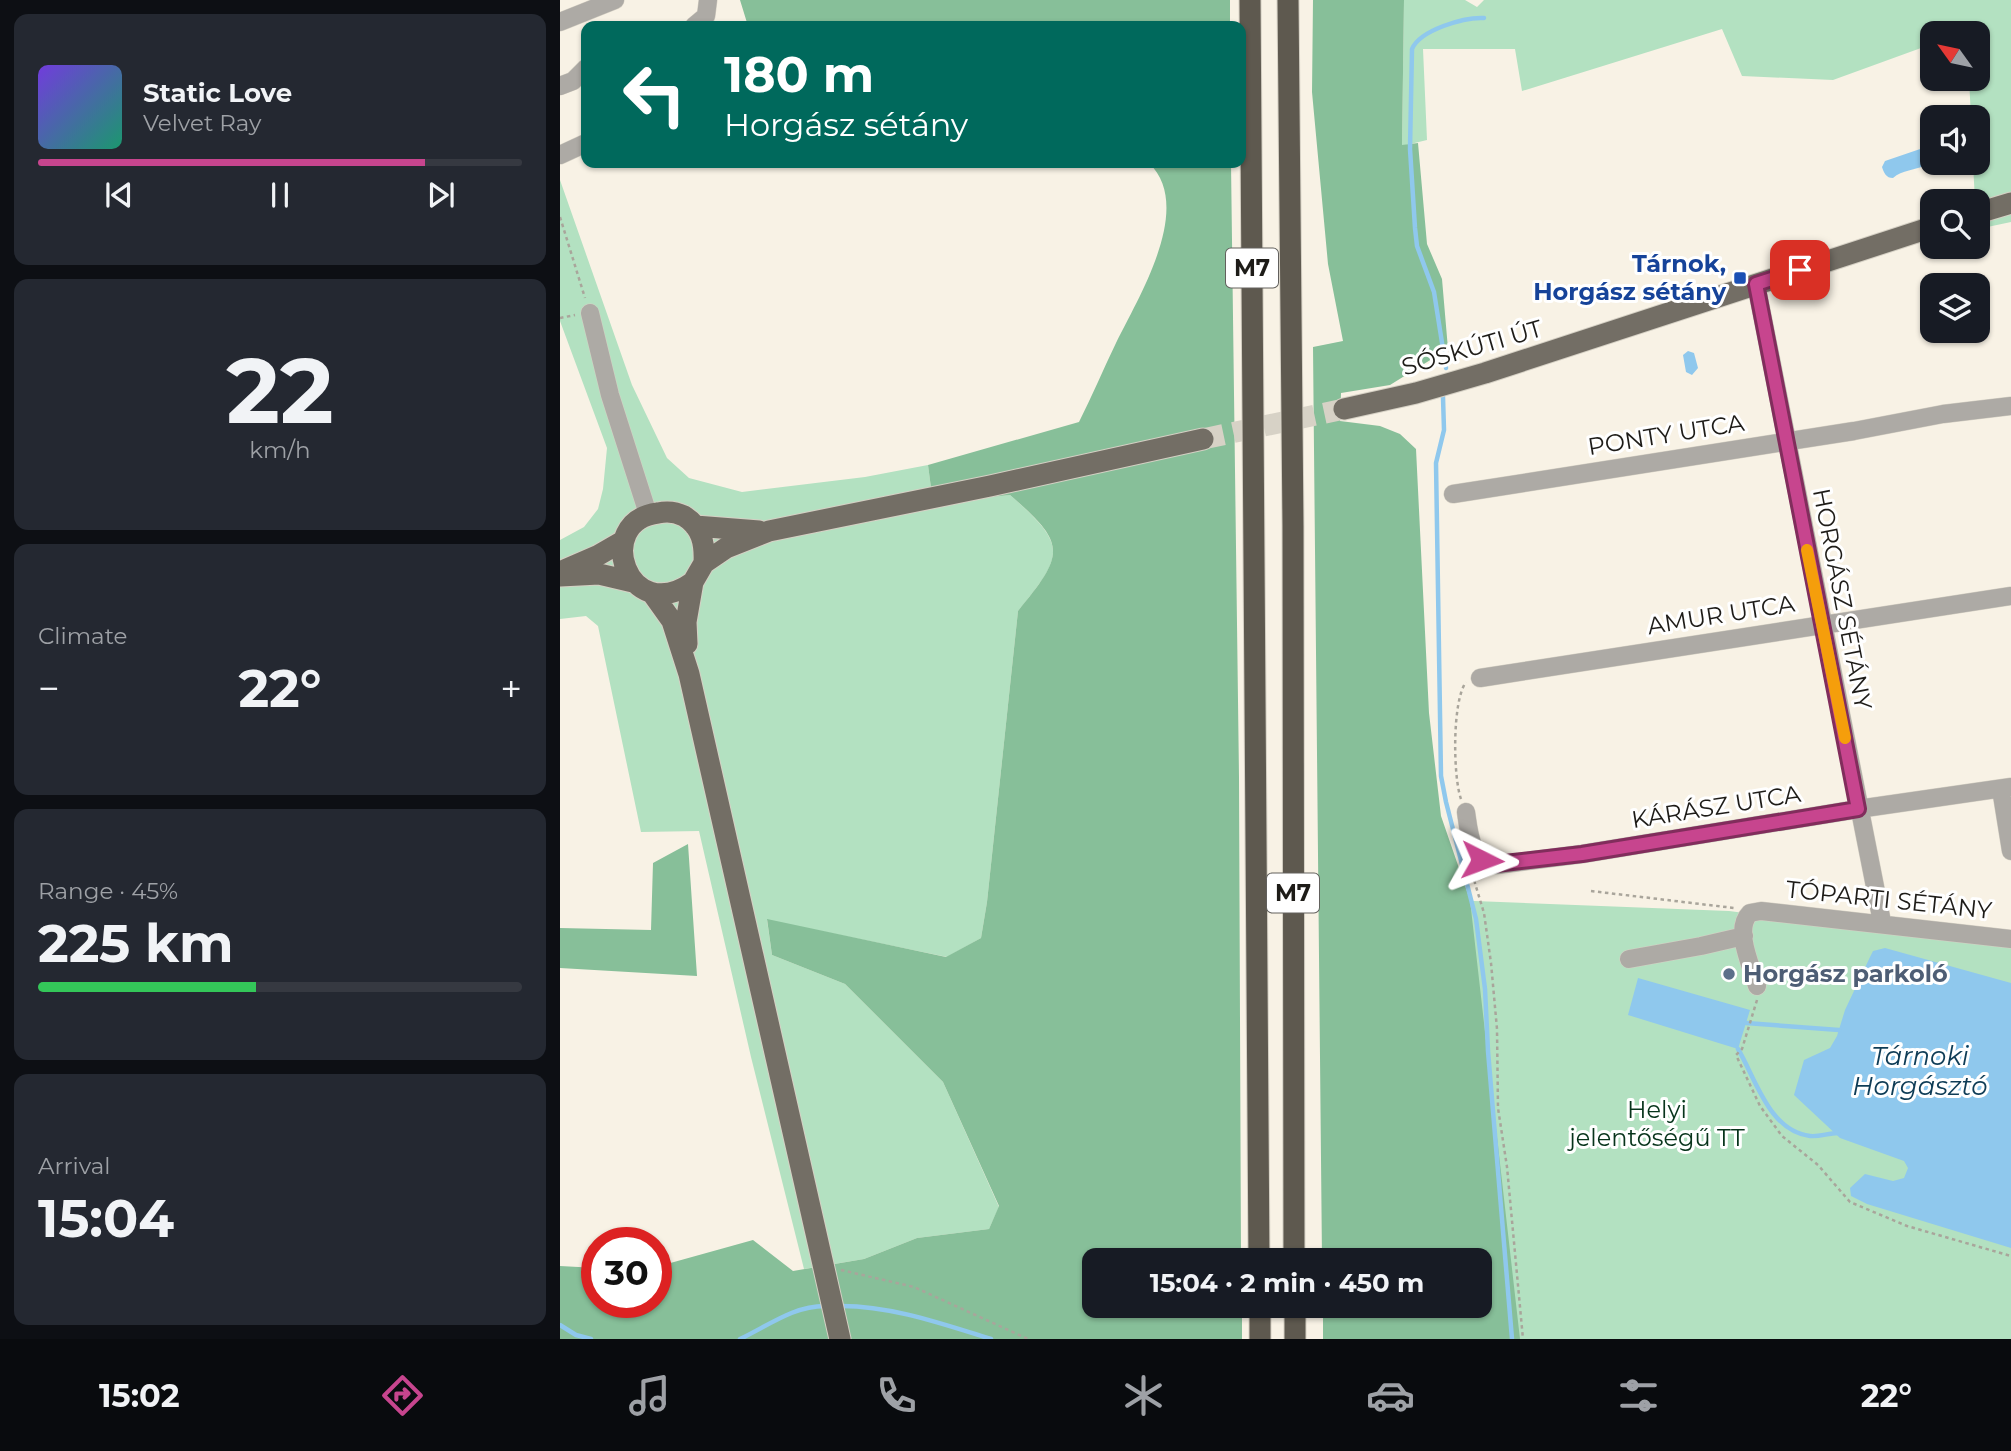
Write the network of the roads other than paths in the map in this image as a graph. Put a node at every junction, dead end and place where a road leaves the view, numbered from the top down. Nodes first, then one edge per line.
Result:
1 (615, 0) edge
2 (1250, 0) edge
3 (1288, 0) edge
4 (560, 22) edge
5 (581, 73) edge
6 (560, 86) edge
7 (581, 145) edge
8 (560, 155) edge
9 (2011, 203) edge
10 (1990, 209) edge
11 (1920, 231) edge
12 (1756, 284) junction
13 (590, 313) road end
14 (2011, 406) edge
15 (1344, 409) tunnel mouth
16 (1203, 439) tunnel mouth
17 (1786, 441) junction
18 (1453, 494) dead end
19 (648, 514) junction
20 (695, 526) junction
21 (769, 531) junction
22 (623, 541) junction
23 (704, 563) junction
24 (560, 574) edge
25 (633, 582) junction
26 (693, 582) junction
27 (652, 593) junction
28 (2011, 596) edge
29 (1822, 624) junction
30 (689, 674) junction
31 (1480, 678) road end
32 (2006, 788) edge
33 (1858, 809) junction
34 (1466, 812) road end
35 (2011, 851) edge
36 (1882, 922) junction
37 (1744, 936) junction
38 (2011, 939) edge
39 (1629, 959) dead end
40 (1757, 986) dead end
41 (1259, 1248) edge
42 (1294, 1248) edge
43 (1260, 1318) edge
44 (1295, 1318) edge
45 (840, 1336) edge
46 (1260, 1339) edge
47 (1295, 1339) edge

1 - 4 street
2 - 41 highway, M7
3 - 42 highway, M7
5 - 6 street
7 - 8 street
9 - 10 main road
11 - 12 main road, SÓSKÚTI ÚT
12 - 15 main road, SÓSKÚTI ÚT
12 - 17 street, HORGÁSZ SÉTÁNY
13 - 19 street
14 - 17 street, PONTY UTCA
16 - 21 main road
17 - 18 street, PONTY UTCA
17 - 29 street, HORGÁSZ SÉTÁNY
19 - 20 main road
19 - 22 main road
20 - 21 main road
20 - 23 main road
21 - 23 main road
22 - 24 main road
22 - 25 main road
23 - 26 main road
24 - 25 main road
25 - 27 main road
26 - 27 main road
26 - 30 main road
27 - 30 main road
28 - 29 street, AMUR UTCA
29 - 31 street, AMUR UTCA
29 - 33 street, HORGÁSZ SÉTÁNY
30 - 45 main road
32 - 33 street, KÁRÁSZ UTCA
32 - 35 street
33 - 34 street, KÁRÁSZ UTCA
33 - 36 street, HORGÁSZ SÉTÁNY
36 - 37 street, TÓPARTI SÉTÁNY
36 - 38 street, TÓPARTI SÉTÁNY
37 - 39 street
37 - 40 street
43 - 46 highway
44 - 47 highway

